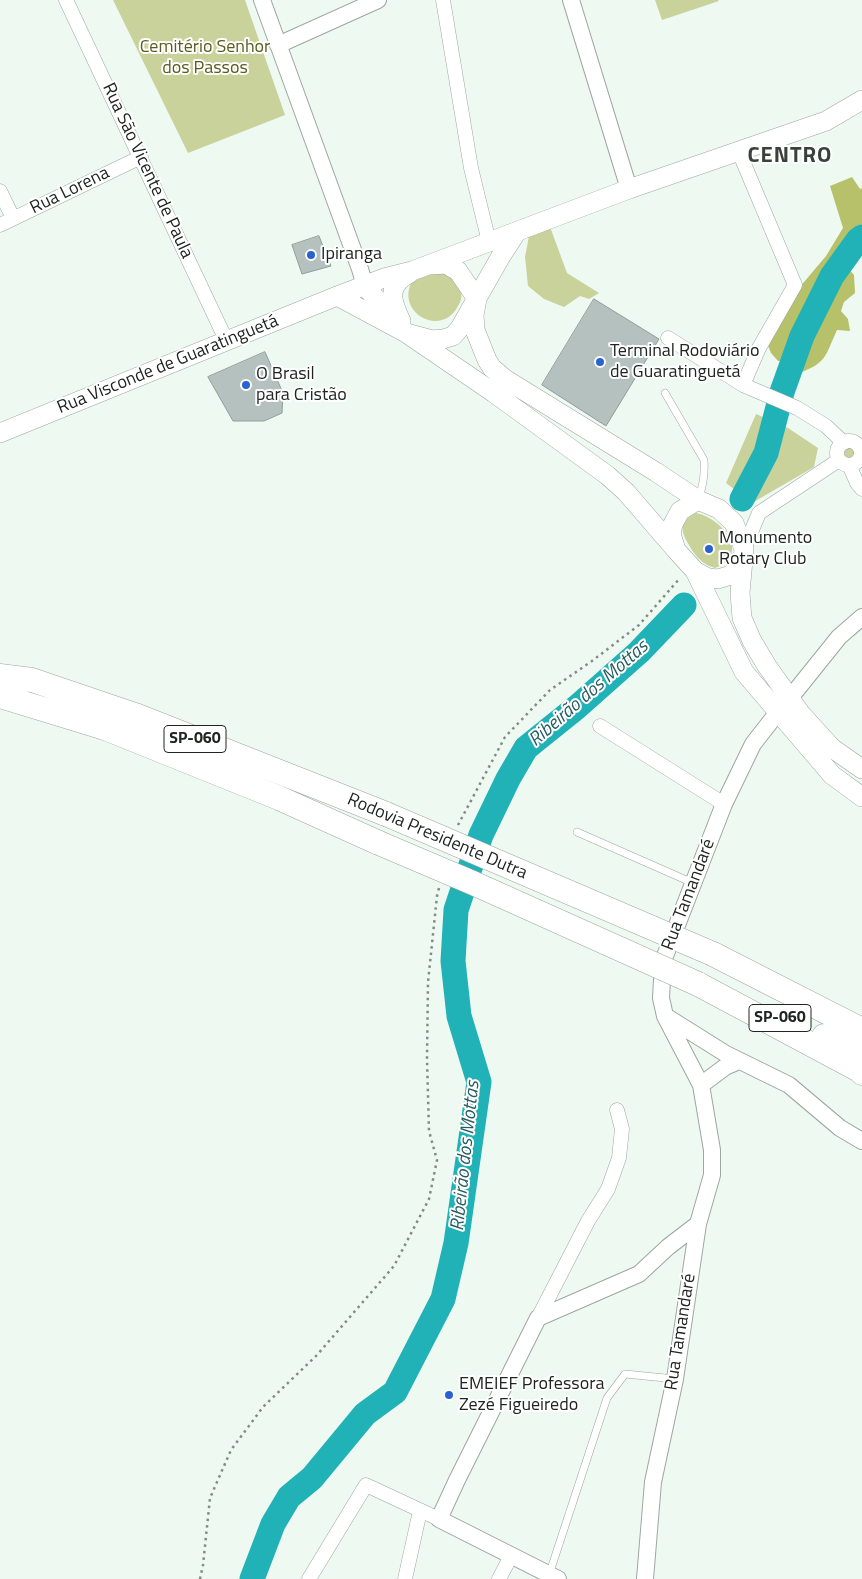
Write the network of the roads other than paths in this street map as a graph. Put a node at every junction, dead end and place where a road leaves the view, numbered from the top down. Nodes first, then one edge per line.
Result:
1 (66, 0) edge
2 (262, 0) edge
3 (378, 0) edge
4 (443, 0) edge
5 (571, 0) edge
6 (278, 45) junction
7 (862, 100) edge
8 (739, 152) junction
9 (141, 157) junction
10 (629, 188) junction
11 (0, 191) edge
12 (13, 218) junction
13 (0, 225) edge
14 (516, 233) junction
15 (490, 242) junction
16 (421, 268) junction
17 (365, 286) junction
18 (336, 296) junction
19 (477, 299) junction
20 (406, 333) junction
21 (668, 338) dead end
22 (227, 342) junction
23 (743, 385) junction
24 (665, 393) dead end
25 (0, 433) edge
26 (844, 443) junction
27 (861, 448) edge
28 (844, 462) junction
29 (862, 489) edge
30 (698, 500) junction
31 (676, 550) junction
32 (744, 555) junction
33 (693, 568) junction
34 (862, 617) edge
35 (0, 676) edge
36 (0, 696) edge
37 (784, 705) junction
38 (600, 726) dead end
39 (862, 769) edge
40 (862, 797) edge
41 (724, 804) junction
42 (577, 832) dead end
43 (694, 883) junction
44 (713, 954) junction
45 (698, 984) junction
46 (862, 1014) edge
47 (665, 1016) junction
48 (862, 1030) edge
49 (862, 1052) edge
50 (739, 1061) junction
51 (862, 1073) edge
52 (701, 1085) junction
53 (617, 1110) dead end
54 (862, 1141) edge
55 (698, 1224) junction
56 (538, 1318) junction
57 (675, 1379) junction
58 (420, 1511) junction
59 (440, 1519) junction
60 (511, 1556) junction
61 (554, 1577) edge
62 (642, 1577) edge
63 (309, 1579) edge
64 (405, 1579) edge
65 (499, 1579) edge

1 - 9 street, Rua São Vicente de Paula
2 - 6 street
3 - 6 street
4 - 15 street
5 - 10 street
6 - 17 street
7 - 8 main road, Rua Visconde de Guaratinguetá
8 - 10 main road, Rua Visconde de Guaratinguetá
8 - 23 street
9 - 12 street, Rua Lorena
9 - 22 street, Rua São Vicente de Paula
10 - 14 main road, Rua Visconde de Guaratinguetá
11 - 12 street
12 - 13 street, Rua Lorena
14 - 15 main road, Rua Visconde de Guaratinguetá
14 - 19 main road
15 - 16 main road, Rua Visconde de Guaratinguetá
16 - 17 main road, Rua Visconde de Guaratinguetá
16 - 19 main road
16 - 20 main road
17 - 18 main road, Rua Visconde de Guaratinguetá
17 - 20 main road
18 - 20 main road
18 - 22 main road, Rua Visconde de Guaratinguetá
19 - 20 main road
19 - 30 main road
20 - 31 main road
21 - 23 street
22 - 25 main road, Rua Visconde de Guaratinguetá
23 - 26 street
24 - 30 lane
26 - 27 street
26 - 28 street
27 - 28 street
28 - 29 street
28 - 32 street
30 - 31 main road
30 - 32 main road
31 - 33 main road
32 - 33 main road
32 - 37 main road
33 - 37 main road
34 - 37 street, Rua Tamandaré
35 - 44 highway, Rodovia Presidente Dutra / SP-060, bridge
36 - 45 highway, Rodovia Presidente Dutra / SP-060, bridge
37 - 39 main road
37 - 40 main road
37 - 41 street, Rua Tamandaré
38 - 41 street
41 - 43 street, Rua Tamandaré
42 - 43 lane
43 - 47 street, Rua Tamandaré
44 - 46 highway
44 - 48 highway, Rodovia Presidente Dutra / SP-060
45 - 49 highway, Rodovia Presidente Dutra / SP-060
45 - 51 highway
47 - 50 street
47 - 52 street, Rua Tamandaré
50 - 52 street
50 - 54 street
52 - 55 street, Rua Tamandaré
53 - 56 street
55 - 56 street
55 - 57 street, Rua Tamandaré
56 - 59 street
57 - 61 lane
57 - 62 street, Rua Tamandaré
58 - 59 street
58 - 63 street
58 - 64 street
59 - 60 street
60 - 61 street
60 - 65 street

